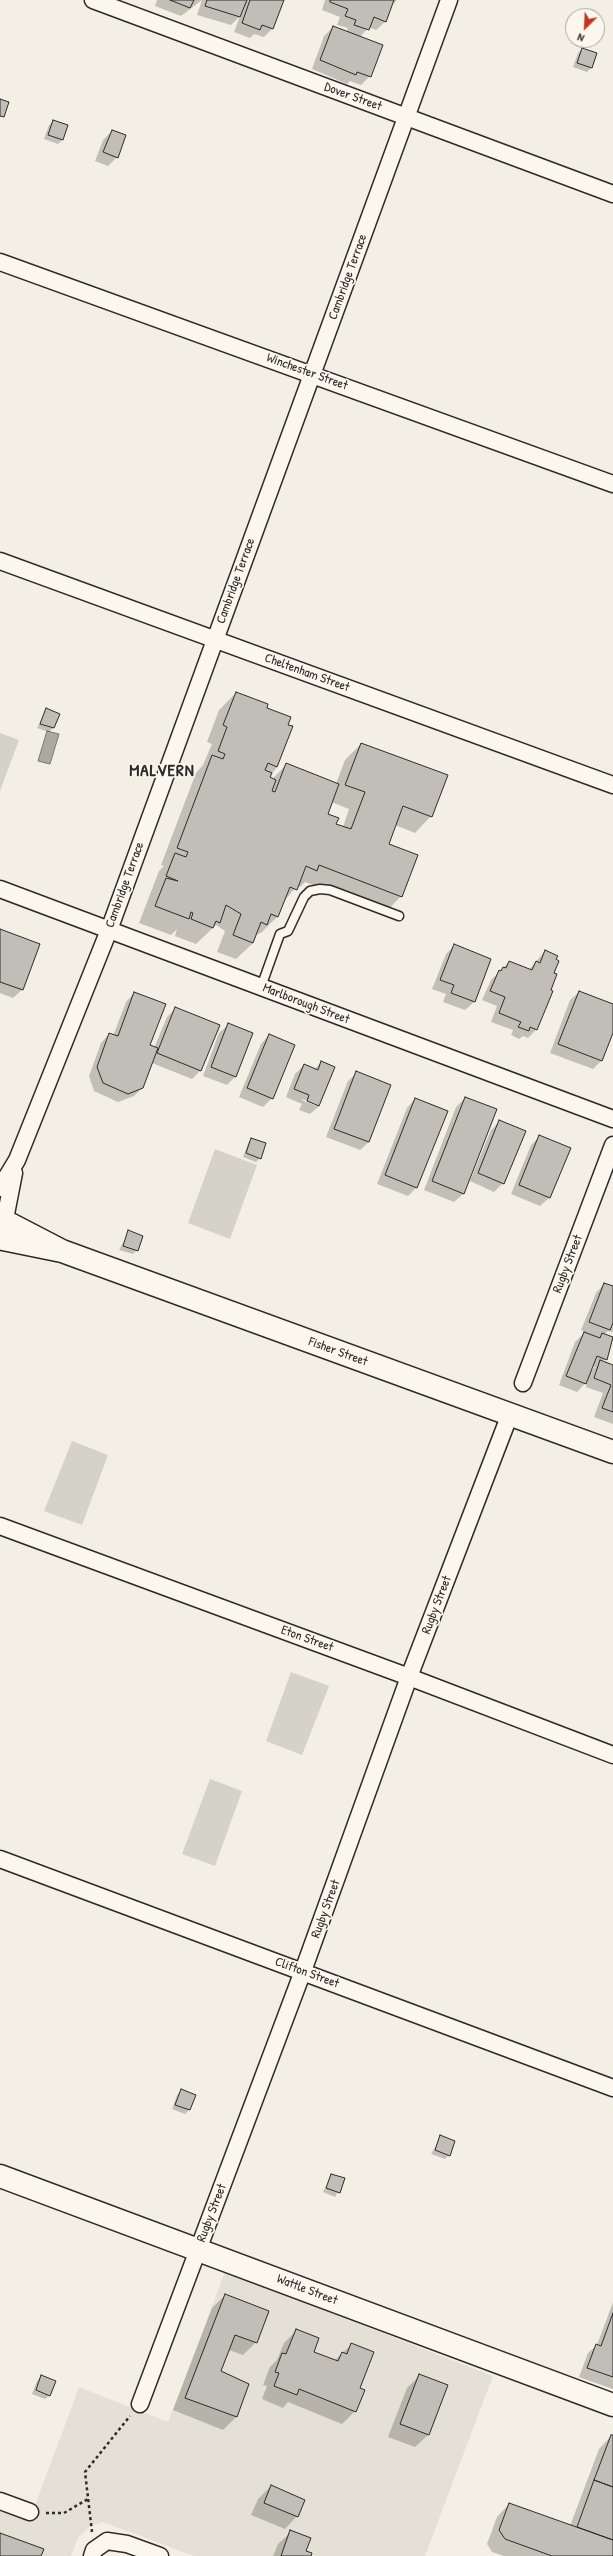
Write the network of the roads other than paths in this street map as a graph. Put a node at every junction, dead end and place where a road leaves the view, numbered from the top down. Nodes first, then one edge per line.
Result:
1 (93, 0) edge
2 (449, 0) edge
3 (406, 117) junction
4 (613, 194) edge
5 (0, 262) edge
6 (312, 374) junction
7 (613, 484) edge
8 (0, 561) edge
9 (215, 640) junction
10 (613, 785) edge
11 (0, 889) edge
12 (399, 916) dead end
13 (109, 930) junction
14 (261, 987) junction
15 (613, 1119) edge
16 (613, 1145) edge
17 (17, 1160) junction
18 (0, 1188) edge
19 (4, 1225) edge
20 (523, 1383) dead end
21 (510, 1414) junction
22 (613, 1452) edge
23 (0, 1526) edge
24 (409, 1677) junction
25 (613, 1755) edge
26 (0, 1859) edge
27 (303, 1971) junction
28 (613, 2088) edge
29 (0, 2176) edge
30 (198, 2248) junction
31 (140, 2404) road end
32 (613, 2405) edge
33 (0, 2501) edge
34 (30, 2512) road end
35 (93, 2553) edge
36 (160, 2556) edge

1 - 3 street, Dover Street
2 - 3 street, Cambridge Terrace
3 - 4 street, Dover Street
3 - 6 street, Cambridge Terrace
5 - 6 street, Winchester Street
6 - 7 street, Winchester Street
6 - 9 street, Cambridge Terrace
8 - 9 street, Cheltenham Street
9 - 10 street, Cheltenham Street
9 - 13 street, Cambridge Terrace
11 - 13 street, Marlborough Street
12 - 14 lane
13 - 14 street, Marlborough Street
13 - 17 street, Cambridge Terrace
14 - 15 street, Marlborough Street
16 - 20 street, Rugby Street
17 - 18 street, Cambridge Terrace
17 - 19 street, Cambridge Terrace
19 - 21 street, Fisher Street
21 - 22 street, Fisher Street
21 - 24 street, Rugby Street
23 - 24 street, Eton Street
24 - 25 street, Eton Street
24 - 27 street, Rugby Street
26 - 27 street, Clifton Street
27 - 28 street, Clifton Street
27 - 30 street, Rugby Street
29 - 30 street, Wattle Street
30 - 31 street, Rugby Street
30 - 32 street, Wattle Street
33 - 34 street
35 - 36 street

